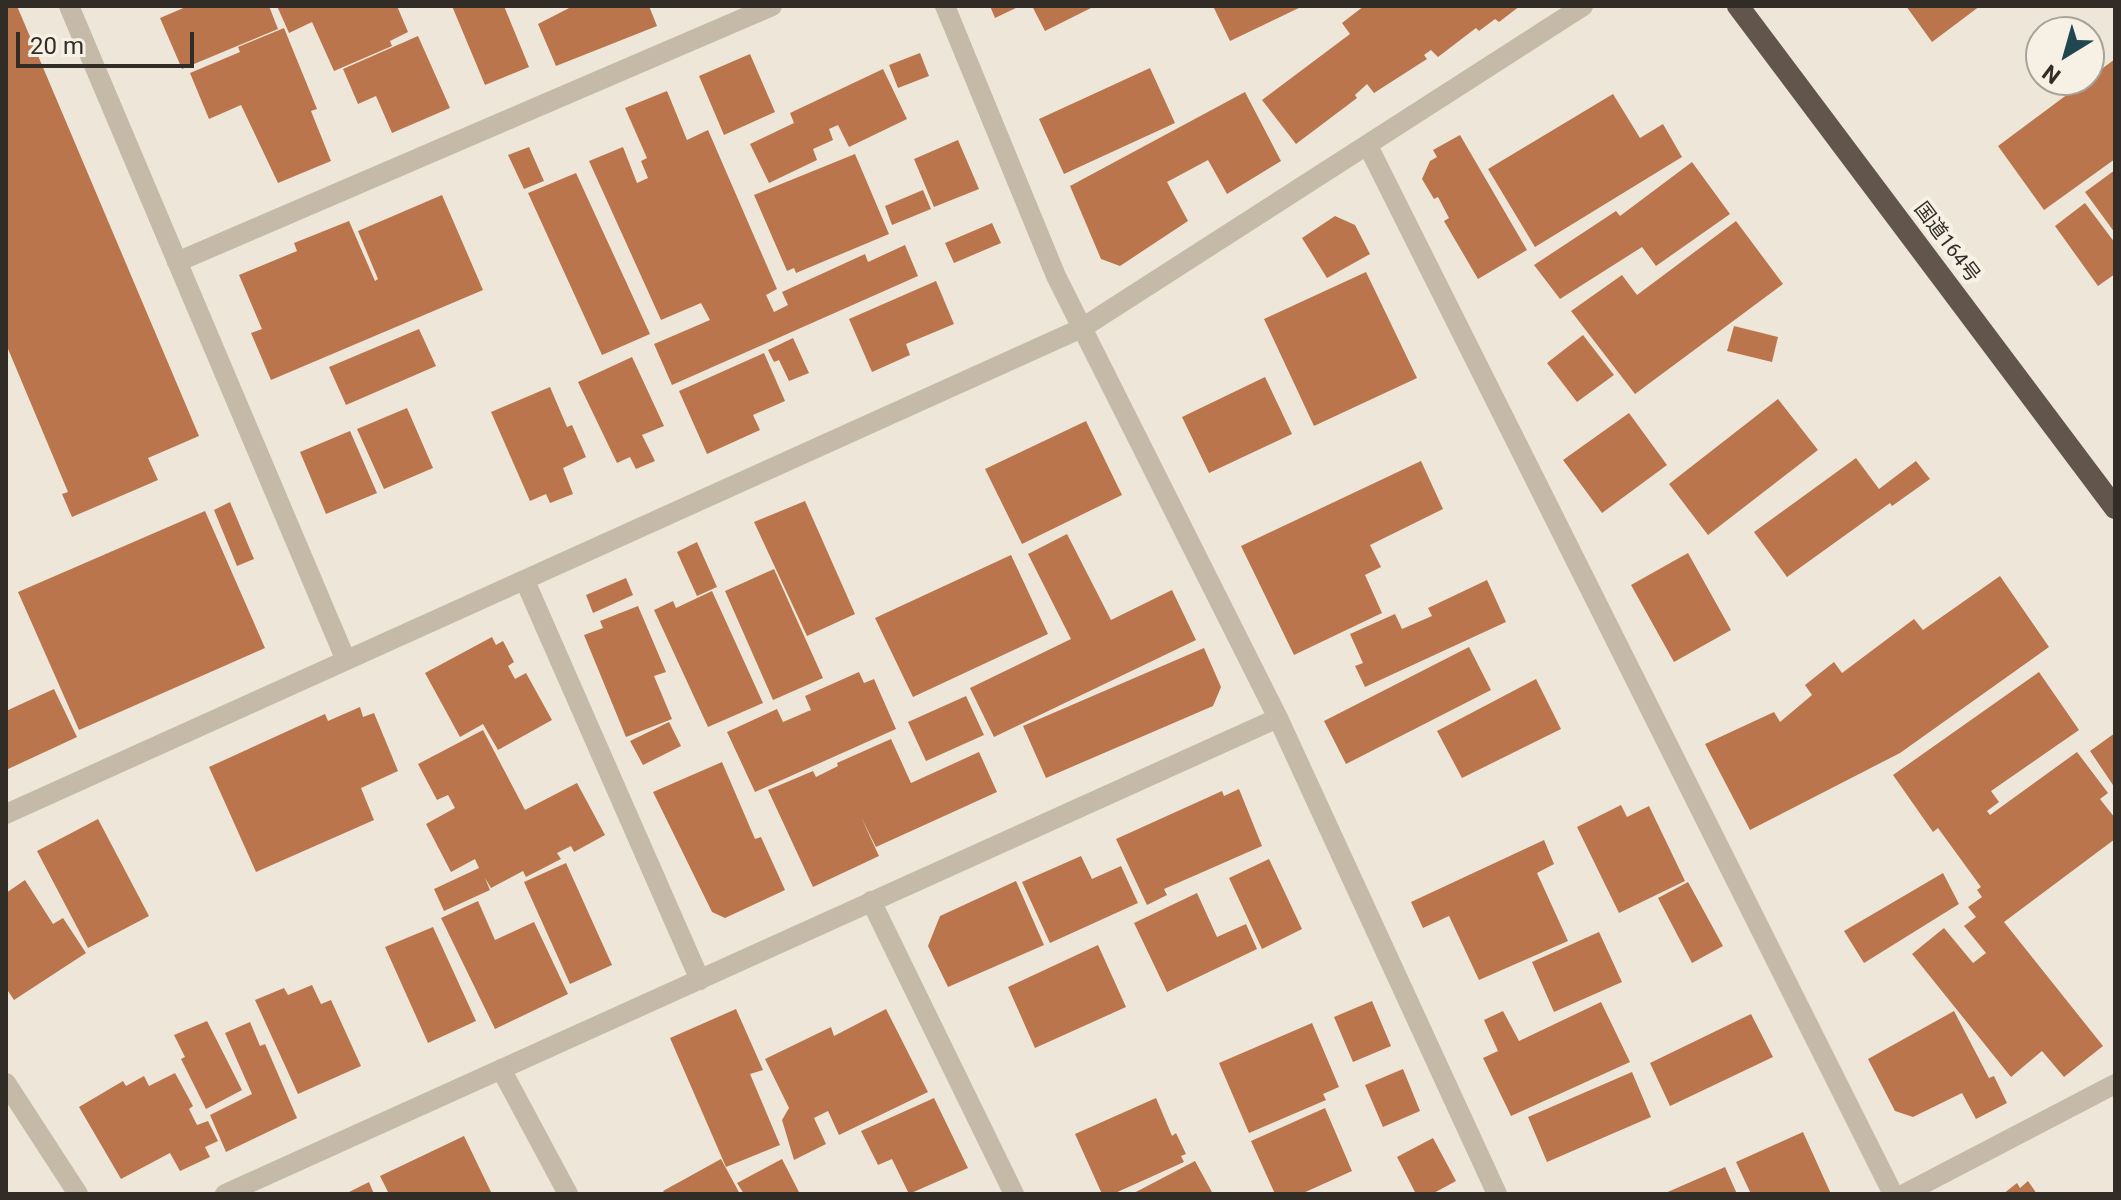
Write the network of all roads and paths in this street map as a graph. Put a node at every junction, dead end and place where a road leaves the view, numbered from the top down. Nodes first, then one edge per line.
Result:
1 (69, 6) edge
2 (772, 6) edge
3 (945, 6) edge
4 (1583, 6) edge
5 (1738, 6) edge
6 (1368, 146) junction
7 (177, 262) junction
8 (1082, 328) junction
9 (2115, 508) edge
10 (525, 581) junction
11 (345, 658) junction
12 (1278, 718) junction
13 (6, 814) edge
14 (871, 901) junction
15 (700, 980) junction
16 (501, 1069) junction
17 (6, 1083) edge
18 (2115, 1084) edge
19 (78, 1194) edge
20 (225, 1194) edge
21 (568, 1194) edge
22 (1014, 1194) edge
23 (1497, 1194) edge
24 (1893, 1194) edge
25 (1904, 1194) edge

1 - 7 street
2 - 7 street
3 - 8 street
4 - 6 street
5 - 9 highway, 国道164号
6 - 8 street
6 - 24 street
7 - 11 street
8 - 10 street
8 - 12 street
10 - 11 street
10 - 15 street
11 - 13 street
12 - 14 street
12 - 23 street
14 - 15 street
14 - 22 street
15 - 16 street
16 - 20 street
16 - 21 street
17 - 19 street
18 - 25 street

